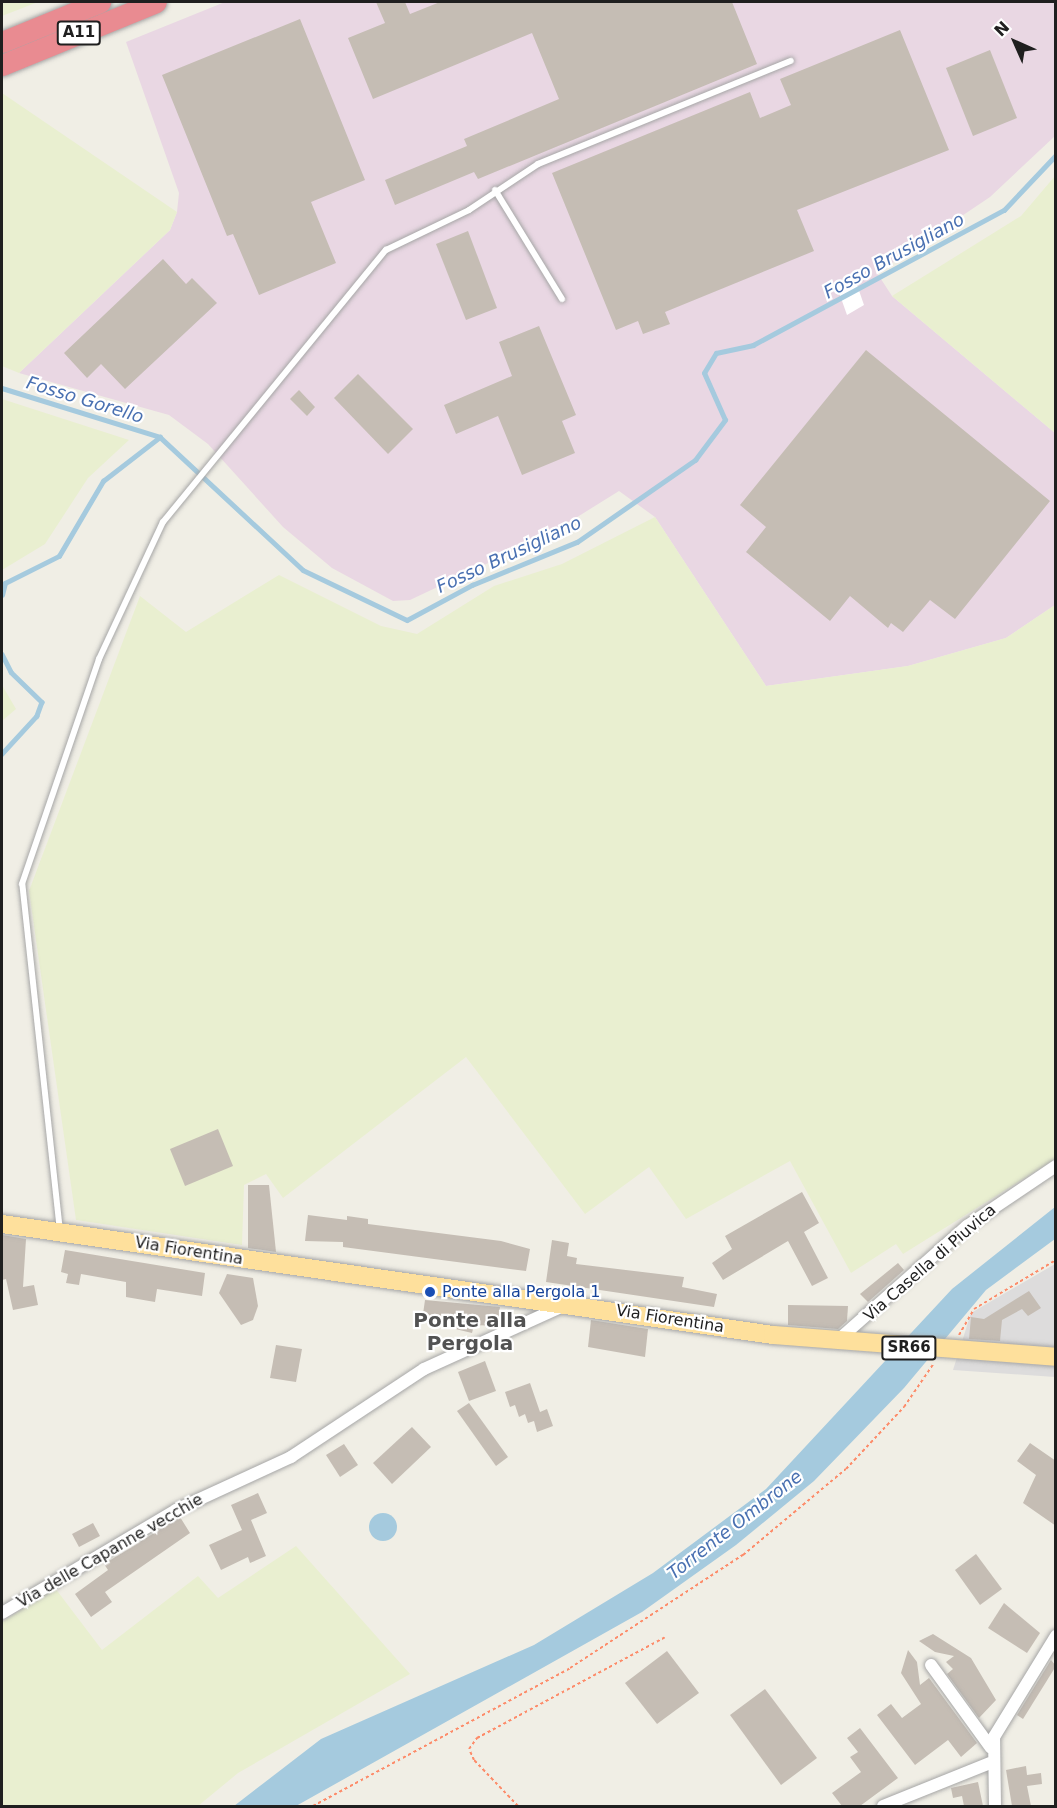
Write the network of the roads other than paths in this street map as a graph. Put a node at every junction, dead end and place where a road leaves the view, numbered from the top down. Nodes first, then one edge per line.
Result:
1 (100, 2) edge
2 (156, 2) edge
3 (2, 42) edge
4 (790, 61) dead end
5 (2, 64) edge
6 (495, 190) junction
7 (562, 298) dead end
8 (1056, 1166) edge
9 (2, 1224) edge
10 (60, 1232) junction
11 (567, 1304) junction
12 (844, 1343) junction
13 (1056, 1357) edge
14 (2, 1613) edge
15 (1054, 1644) edge
16 (931, 1665) dead end
17 (991, 1748) junction
18 (990, 1763) junction
19 (883, 1806) edge
20 (995, 1806) edge

1 - 3 highway, A11
2 - 5 highway, A11
4 - 6 lane
6 - 7 lane
6 - 10 lane
8 - 12 street, Via Casella di Piuvica
9 - 10 main road, Via Fiorentina / SR66
10 - 11 main road, Via Fiorentina / SR66
11 - 12 main road, Via Fiorentina / SR66
11 - 14 street, Via delle Capanne vecchie
12 - 13 main road, Via Fiorentina / SR66
15 - 17 street
16 - 17 street
17 - 18 street
18 - 19 street
18 - 20 street

